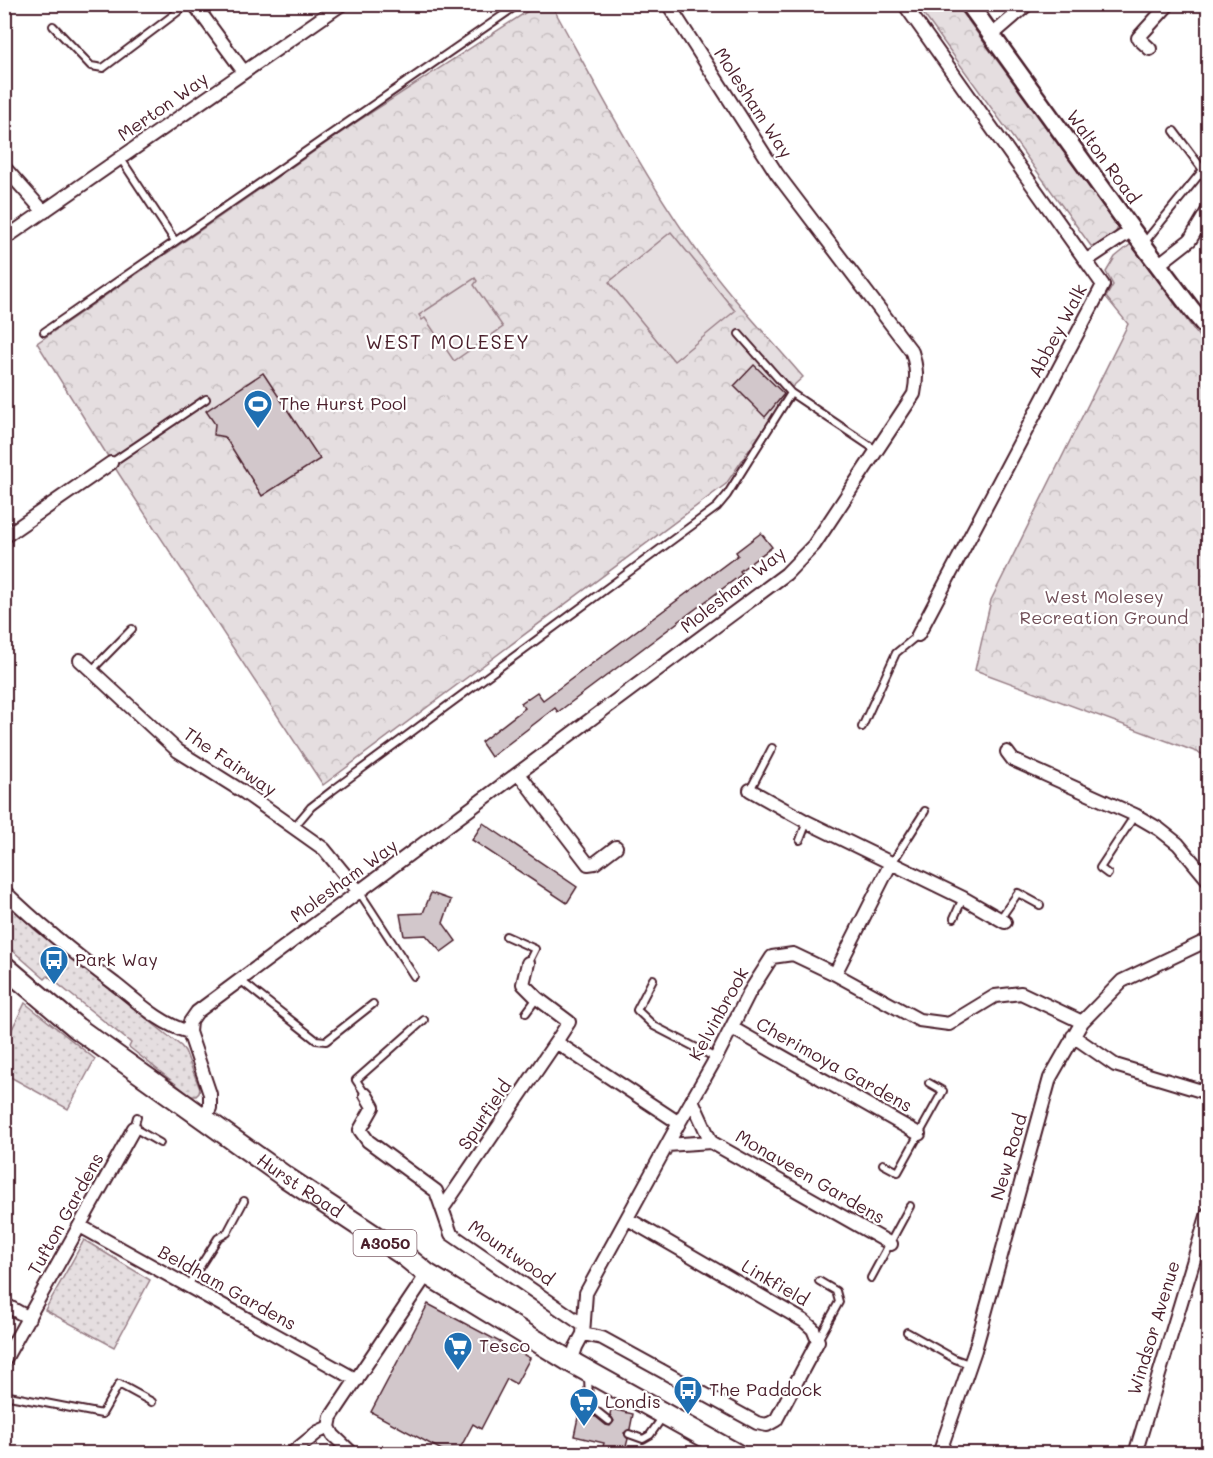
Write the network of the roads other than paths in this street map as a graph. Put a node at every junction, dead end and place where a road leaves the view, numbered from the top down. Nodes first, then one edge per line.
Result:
1 (188, 4) edge
2 (194, 4) edge
3 (342, 4) edge
4 (519, 4) edge
5 (904, 4) edge
6 (969, 4) edge
7 (1028, 4) edge
8 (1169, 4) edge
9 (669, 5) edge
10 (53, 26) dead end
11 (991, 36) junction
12 (1150, 49) dead end
13 (244, 72) junction
14 (1174, 131) dead end
15 (121, 159) junction
16 (4, 167) edge
17 (1209, 210) edge
18 (44, 212) junction
19 (1132, 230) junction
20 (4, 239) edge
21 (175, 241) junction
22 (1143, 244) junction
23 (1087, 260) junction
24 (1158, 265) junction
25 (1209, 329) edge
26 (44, 333) dead end
27 (739, 334) dead end
28 (791, 393) junction
29 (206, 399) dead end
30 (877, 451) junction
31 (111, 463) joint
32 (4, 537) edge
33 (132, 629) dead end
34 (918, 635) joint
35 (80, 660) dead end
36 (91, 671) junction
37 (862, 727) dead end
38 (771, 747) dead end
39 (1007, 752) dead end
40 (519, 774) junction
41 (750, 790) joint
42 (925, 811) dead end
43 (1136, 815) junction
44 (807, 822) junction
45 (294, 827) junction
46 (800, 840) dead end
47 (616, 848) dead end
48 (891, 864) junction
49 (1108, 874) dead end
50 (1209, 880) edge
51 (4, 891) edge
52 (360, 893) junction
53 (963, 898) junction
54 (1041, 905) dead end
55 (954, 918) dead end
56 (1002, 921) joint
57 (506, 936) dead end
58 (1209, 940) edge
59 (528, 963) joint
60 (4, 966) edge
61 (835, 974) junction
62 (414, 976) dead end
63 (240, 979) junction
64 (653, 979) dead end
65 (537, 998) junction
66 (373, 1004) dead end
67 (526, 1013) dead end
68 (424, 1020) dead end
69 (1082, 1022) junction
70 (732, 1028) junction
71 (189, 1032) junction
72 (1073, 1036) junction
73 (556, 1042) junction
74 (716, 1058) junction
75 (929, 1083) dead end
76 (1209, 1093) edge
77 (366, 1095) joint
78 (692, 1100) junction
79 (204, 1118) junction
80 (135, 1122) joint
81 (679, 1123) junction
82 (919, 1134) junction
83 (711, 1142) junction
84 (160, 1143) dead end
85 (667, 1145) junction
86 (883, 1164) dead end
87 (244, 1201) dead end
88 (910, 1206) dead end
89 (443, 1208) junction
90 (1209, 1213) edge
91 (628, 1219) junction
92 (80, 1226) junction
93 (891, 1244) junction
94 (427, 1274) junction
95 (871, 1278) dead end
96 (819, 1281) dead end
97 (187, 1287) junction
98 (4, 1304) edge
99 (28, 1318) junction
100 (583, 1329) junction
101 (907, 1332) dead end
102 (818, 1341) junction
103 (6, 1353) edge
104 (970, 1365) junction
105 (579, 1367) junction
106 (357, 1380) junction
107 (4, 1395) edge
108 (152, 1402) dead end
109 (664, 1415) junction
110 (609, 1421) dead end
111 (329, 1427) junction
112 (629, 1434) dead end
113 (291, 1454) edge
114 (353, 1454) edge
115 (735, 1454) edge
116 (939, 1454) edge
117 (1135, 1454) edge

1 - 10 lane
2 - 13 street
3 - 13 street, Merton Way
4 - 21 lane
5 - 23 street, Abbey Walk
6 - 11 main road, Walton Road
7 - 11 street
8 - 12 street
9 - 30 street, Molesham Way
11 - 19 main road, Walton Road
13 - 15 street, Merton Way
14 - 22 lane
15 - 18 street, Merton Way
15 - 21 lane
16 - 18 street
17 - 24 street
18 - 20 street, Merton Way
19 - 22 main road, Walton Road
19 - 23 street
21 - 26 lane
22 - 24 main road, Walton Road
23 - 34 street, Abbey Walk
24 - 25 main road, Walton Road
27 - 28 lane
28 - 30 lane
28 - 45 lane
29 - 31 lane
30 - 40 street, Molesham Way
31 - 32 street
33 - 36 lane
34 - 37 lane
35 - 36 street, The Fairway
36 - 45 street, The Fairway
38 - 41 lane
39 - 43 street
40 - 47 street
40 - 52 street, Molesham Way
41 - 44 street
42 - 48 lane
43 - 49 lane
43 - 50 street
44 - 46 lane
44 - 48 street
45 - 52 street, The Fairway
48 - 53 street
48 - 61 street
51 - 71 street
52 - 62 lane
52 - 63 street, Molesham Way
53 - 55 lane
53 - 56 street
54 - 56 lane
57 - 59 lane
58 - 69 street, New Road
59 - 65 street, Spurfield
60 - 79 main road, Hurst Road / A3050
61 - 69 street, Kelvinbrook
61 - 70 street, Kelvinbrook
63 - 66 lane
63 - 71 street, Molesham Way
64 - 74 lane
65 - 67 lane
65 - 73 street, Spurfield
68 - 77 lane
69 - 72 street, New Road
70 - 74 street, Kelvinbrook
70 - 82 street, Cherimoya Gardens
71 - 79 street
72 - 76 street
72 - 104 street, New Road
73 - 81 street
73 - 89 street, Spurfield
74 - 78 street, Kelvinbrook
75 - 82 lane
77 - 89 street, Mountwood
78 - 81 street, Kelvinbrook
78 - 83 street, Monaveen Gardens
79 - 94 main road, Hurst Road / A3050
80 - 84 lane
80 - 92 street, Tufton Gardens
81 - 85 street, Kelvinbrook
82 - 86 lane
83 - 85 street, Monaveen Gardens
83 - 93 street, Monaveen Gardens
85 - 91 street, Kelvinbrook
87 - 97 lane
88 - 93 lane
89 - 100 street, Mountwood
90 - 117 street, Windsor Avenue
91 - 100 street, Kelvinbrook
91 - 102 street, Linkfield
92 - 97 street, Beldham Gardens
92 - 99 street, Tufton Gardens
93 - 95 lane
94 - 105 main road, Hurst Road / A3050
94 - 106 street
96 - 102 lane
97 - 106 street, Beldham Gardens
98 - 99 street
99 - 103 street, Tufton Gardens
100 - 102 street
100 - 105 street, Kelvinbrook
101 - 104 lane
104 - 116 street, New Road
105 - 109 main road, Hurst Road / A3050
105 - 110 lane
106 - 111 street
107 - 108 lane
109 - 112 lane
109 - 115 main road, Hurst Road / A3050
111 - 113 street
111 - 114 street

